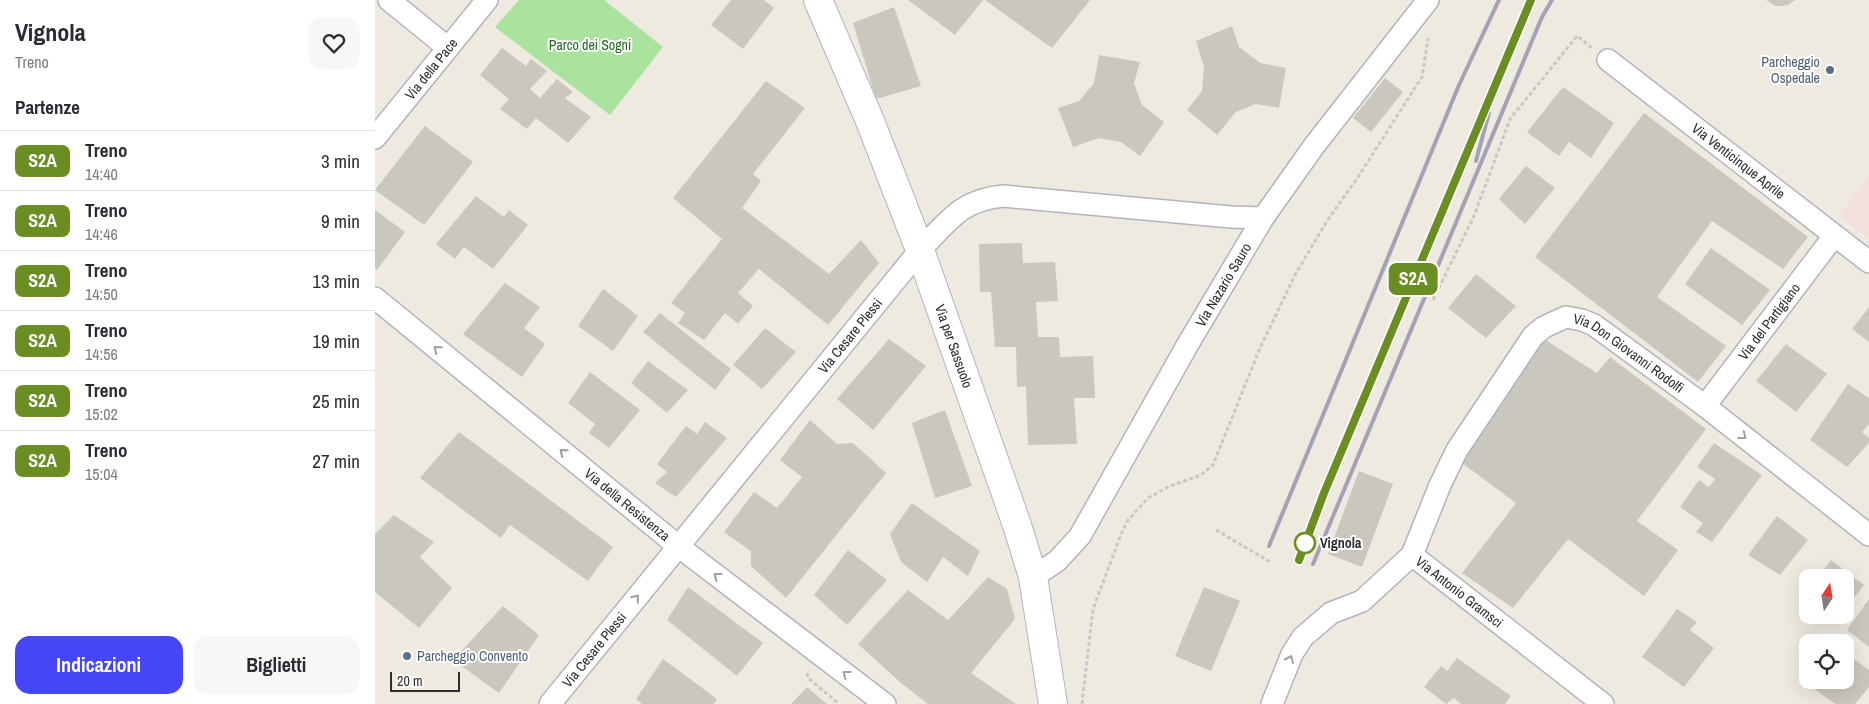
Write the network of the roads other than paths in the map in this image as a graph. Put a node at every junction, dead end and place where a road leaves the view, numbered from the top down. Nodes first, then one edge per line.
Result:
1 (389, 0) edge
2 (487, 0) edge
3 (818, 0) edge
4 (1429, 0) edge
5 (448, 48) junction
6 (1608, 60) road end
7 (375, 138) edge
8 (1263, 218) junction
9 (1834, 236) junction
10 (920, 250) junction
11 (1869, 262) edge
12 (375, 298) edge
13 (1705, 406) junction
14 (1869, 536) edge
15 (678, 546) junction
16 (1412, 555) junction
17 (1033, 576) junction
18 (550, 704) edge
19 (885, 704) edge
20 (1053, 704) edge
21 (1272, 704) edge
22 (1603, 704) edge

1 - 5 street
2 - 5 street, Via della Pace
3 - 10 main road, Via per Sassuolo
4 - 8 street, Via Nazario Sauro
5 - 7 street, Via della Pace
6 - 9 street, Via Venticinque Aprile
8 - 10 street, Via Cesare Plessi
8 - 17 street, Via Nazario Sauro
9 - 11 street, Via Venticinque Aprile
9 - 13 street, Via del Partigiano
10 - 15 street, Via Cesare Plessi
10 - 17 main road, Via per Sassuolo
15 -> 12 street, Via della Resistenza
13 -> 14 street, Via Don Giovanni Rodolfi
13 - 16 street, Via Don Giovanni Rodolfi
18 -> 15 street, Via Cesare Plessi
19 -> 15 street, Via della Resistenza
21 -> 16 street, Via Antonio Gramsci
16 - 22 street, Via Antonio Gramsci
17 - 20 main road, Via per Sassuolo

